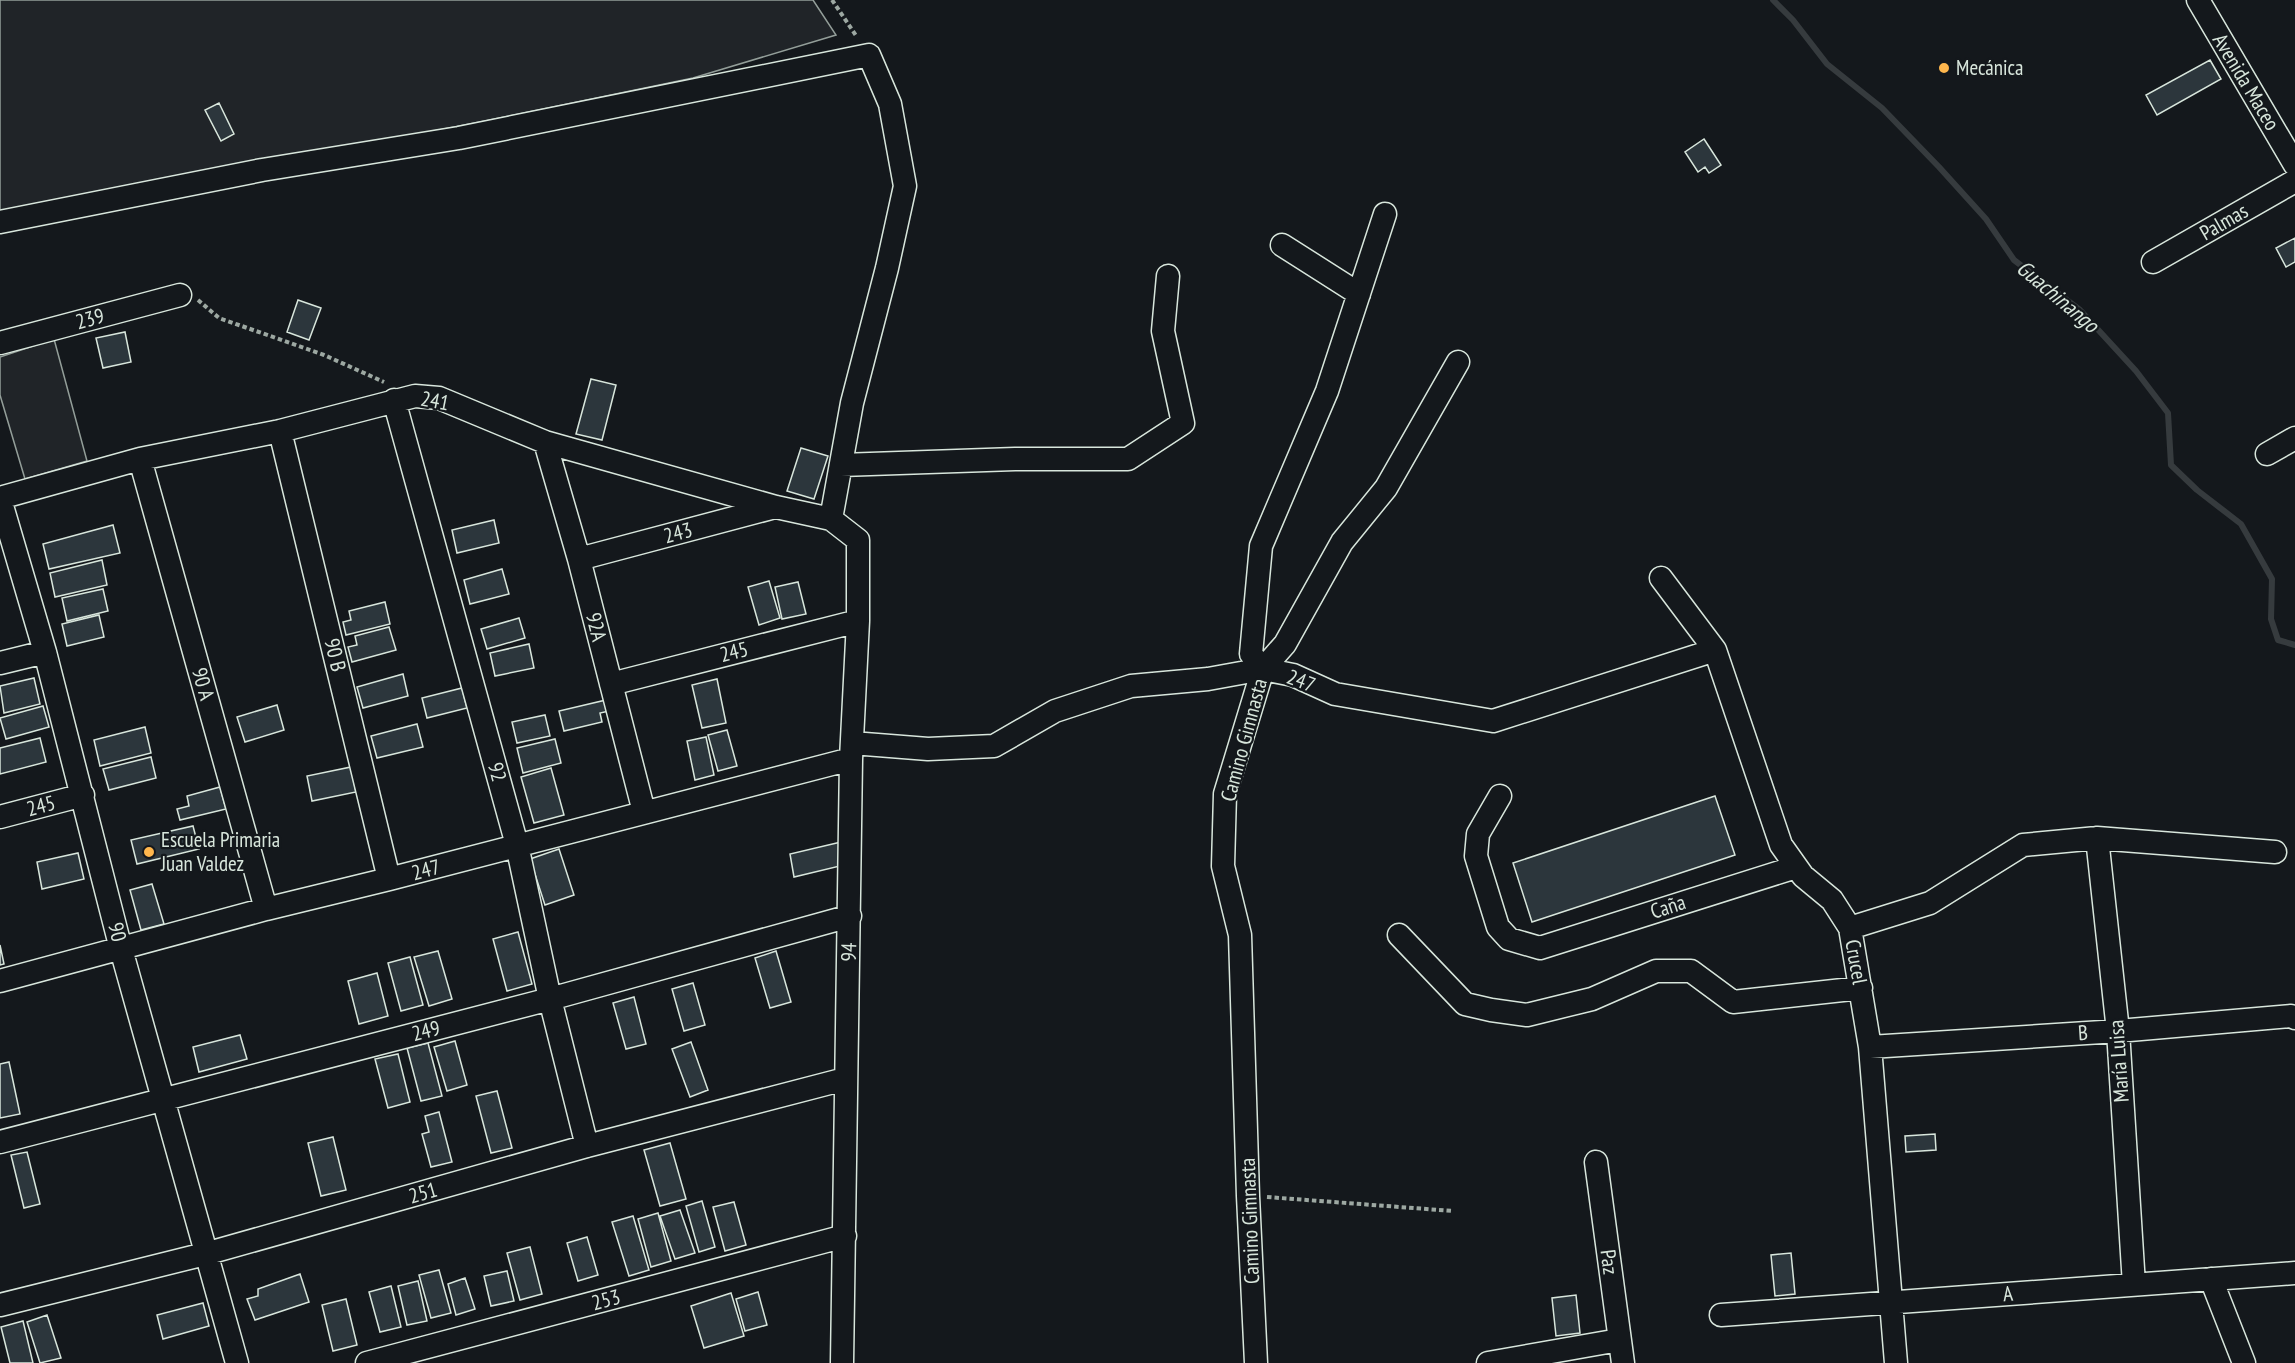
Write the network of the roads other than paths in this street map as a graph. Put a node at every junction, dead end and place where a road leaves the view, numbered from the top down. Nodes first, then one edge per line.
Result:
1 (2198, 0) edge
2 (2295, 165) edge
3 (2295, 181) edge
4 (1385, 214) dead end
5 (0, 222) edge
6 (1282, 245) dead end
7 (2153, 262) dead end
8 (1168, 276) dead end
9 (1359, 294) junction
10 (180, 295) road end
11 (0, 343) edge
12 (1458, 362) dead end
13 (389, 391) junction
14 (280, 431) junction
15 (2295, 438) edge
16 (545, 442) junction
17 (2267, 454) dead end
18 (140, 459) junction
19 (841, 465) junction
20 (0, 499) edge
21 (776, 507) junction
22 (831, 519) junction
23 (858, 540) joint
24 (579, 559) junction
25 (1661, 578) dead end
26 (858, 621) junction
27 (1715, 650) junction
28 (45, 652) junction
29 (0, 663) edge
30 (1263, 669) junction
31 (611, 684) junction
32 (852, 751) junction
33 (83, 795) junction
34 (1500, 796) dead end
35 (644, 812) junction
36 (0, 817) edge
37 (2097, 838) junction
38 (517, 845) junction
39 (2275, 852) dead end
40 (1796, 867) junction
41 (389, 879) junction
42 (266, 909) junction
43 (850, 916) junction
44 (1850, 928) junction
45 (1399, 935) dead end
46 (121, 949) junction
47 (0, 981) edge
48 (1861, 988) junction
49 (550, 999) junction
50 (2295, 1018) edge
51 (2118, 1031) junction
52 (1870, 1047) junction
53 (845, 1078) junction
54 (162, 1099) junction
55 (0, 1142) edge
56 (587, 1146) junction
57 (1596, 1162) dead end
58 (845, 1236) junction
59 (205, 1254) junction
60 (2295, 1273) edge
61 (2211, 1279) junction
62 (2134, 1285) junction
63 (1892, 1303) junction
64 (0, 1305) edge
65 (1721, 1315) dead end
66 (1619, 1340) junction
67 (237, 1363) edge
68 (368, 1363) edge
69 (842, 1363) edge
70 (1256, 1363) edge
71 (1488, 1363) edge
72 (1623, 1363) edge
73 (1896, 1363) edge
74 (2244, 1363) edge

1 - 2 street, Avenida Maceo
3 - 7 street, Palmas
4 - 9 street, Camino Gimnasta
5 - 19 street
6 - 9 street
8 - 19 street
9 - 30 street, Camino Gimnasta
10 - 11 street, 239
12 - 30 street
13 - 14 street, 241
13 - 16 street, 241
13 - 38 street, 92
14 - 18 street, 241
14 - 41 street, 90 B
15 - 17 street
16 - 21 street, 241
16 - 24 street, 92A
18 - 20 street, 241
18 - 42 street, 90 A
19 - 22 street
20 - 28 street, 90
21 - 22 street, 241
21 - 24 street, 243
22 - 23 street, 241
23 - 26 street, 94
24 - 31 street, 92A
25 - 27 street, Crucel
26 - 31 street, 245
26 - 32 street, 94
27 - 30 street, 247
27 - 40 street, Crucel
28 - 29 street
28 - 33 street, 90
30 - 32 street, 247
30 - 70 street, Camino Gimnasta
31 - 35 street, 92A
32 - 35 street, 247
32 - 43 street, 94
33 - 36 street, 245
33 - 46 street, 90
34 - 40 street, Caña
35 - 38 street, 247
37 - 39 street
37 - 44 street
37 - 51 street, María Luisa
38 - 41 street, 247
38 - 49 street, 92
40 - 44 street, Crucel
41 - 42 street, 247
42 - 46 street, 247
43 - 49 street, 249
43 - 53 street, 94
44 - 48 street, Crucel
45 - 48 street
46 - 47 street, 247
46 - 54 street, 90
48 - 52 street, Crucel
49 - 54 street, 249
49 - 56 street, 92
50 - 51 street, B
51 - 52 street, B
51 - 62 street, María Luisa
52 - 63 street, Crucel
53 - 56 street, 251
53 - 58 street, 94
54 - 55 street, 249
54 - 59 street, 90
56 - 59 street, 251
57 - 66 street, Paz
58 - 68 street, 253
58 - 69 street, 94
59 - 64 street, 251
59 - 67 street, 90
60 - 61 street, A
61 - 62 street, A
61 - 74 street
62 - 63 street, A
63 - 65 street, A
63 - 73 street, Crucel
66 - 71 street
66 - 72 street, Paz

